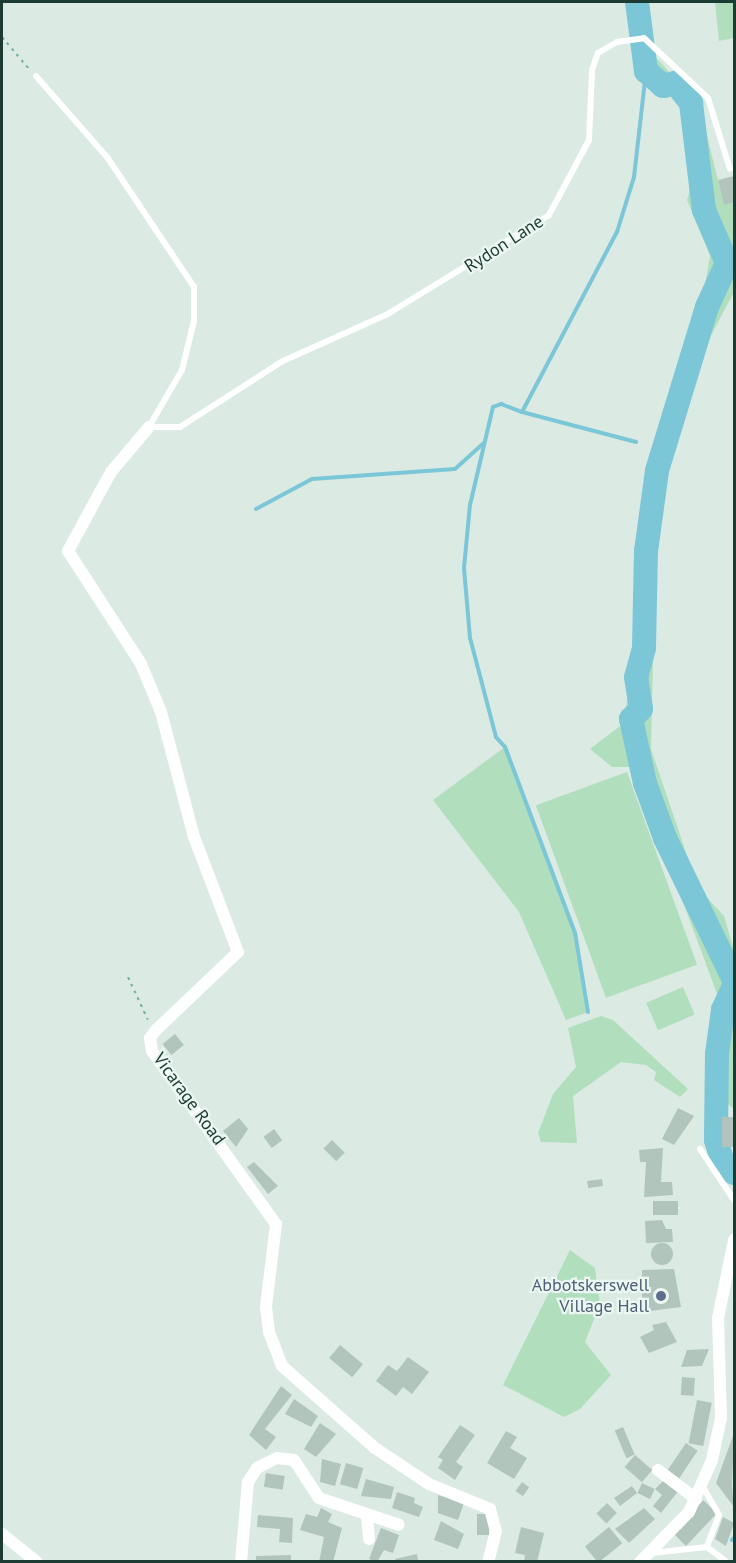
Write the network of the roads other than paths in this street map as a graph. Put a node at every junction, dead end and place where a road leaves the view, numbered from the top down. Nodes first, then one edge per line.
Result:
1 (36, 76) road end
2 (730, 169) dead end
3 (149, 427) junction
4 (700, 1149) dead end
5 (735, 1200) edge
6 (735, 1240) edge
7 (658, 1470) dead end
8 (703, 1487) junction
9 (696, 1499) junction
10 (368, 1516) junction
11 (399, 1525) dead end
12 (2, 1534) edge
13 (369, 1539) dead end
14 (707, 1547) junction
15 (645, 1557) edge
16 (37, 1562) edge
17 (241, 1562) edge
18 (488, 1562) edge
19 (727, 1562) edge

1 - 3 lane
2 - 3 lane, Rydon Lane
3 - 18 street, Vicarage Road
4 - 5 lane
6 - 8 street
7 - 9 street
8 - 9 street
8 - 14 lane
9 - 15 street
10 - 11 street
10 - 13 street
10 - 17 street
12 - 16 street
14 - 15 lane
14 - 19 lane

